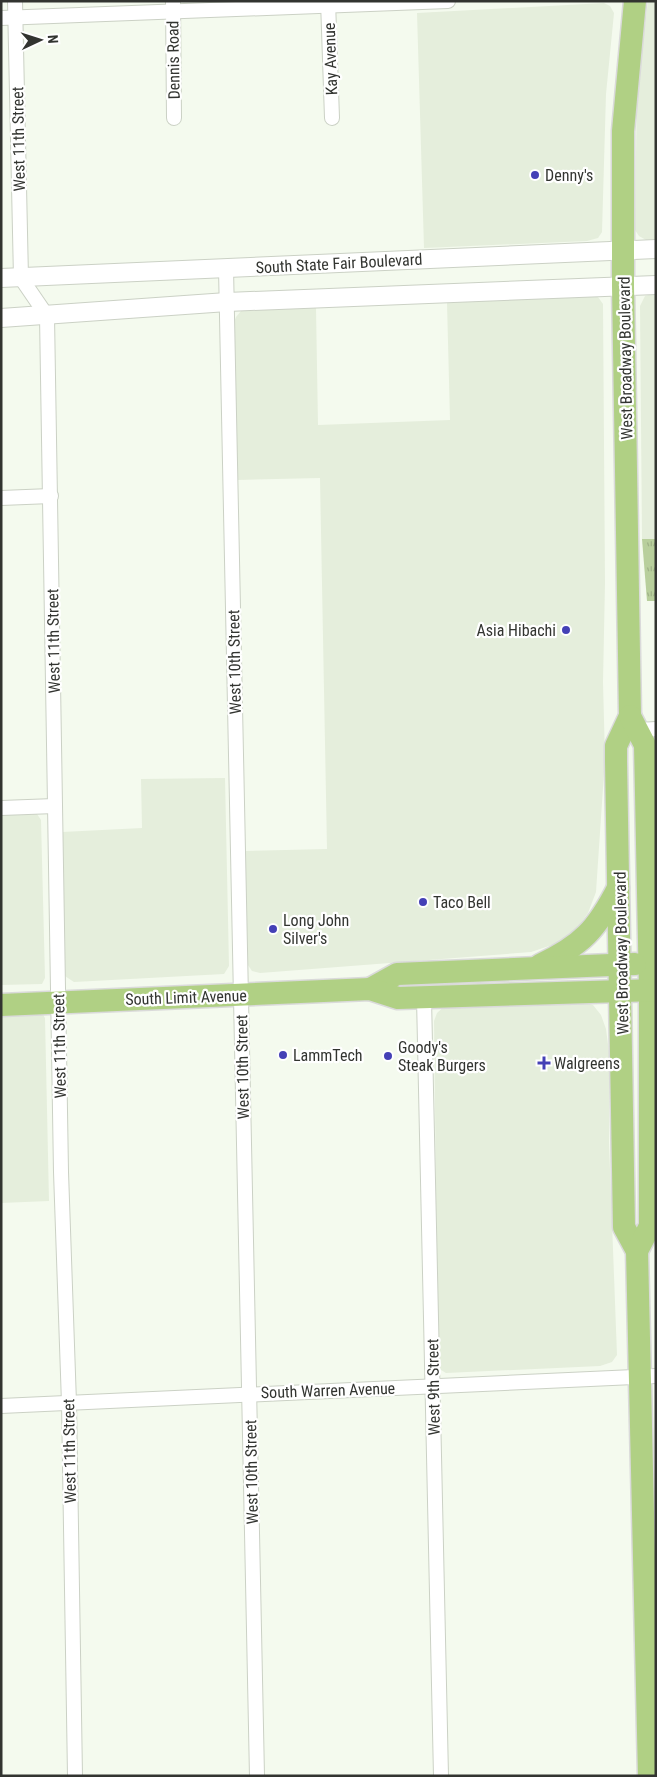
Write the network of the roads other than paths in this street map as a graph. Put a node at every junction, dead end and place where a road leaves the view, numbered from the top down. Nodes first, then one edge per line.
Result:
1 (15, 1) edge
2 (448, 1) edge
3 (635, 1) edge
4 (328, 3) edge
5 (173, 7) edge
6 (1, 18) edge
7 (16, 18) junction
8 (174, 118) dead end
9 (332, 118) dead end
10 (656, 249) edge
11 (624, 250) junction
12 (226, 268) junction
13 (1, 278) edge
14 (21, 278) junction
15 (656, 285) edge
16 (623, 286) junction
17 (227, 302) junction
18 (47, 316) junction
19 (1, 318) edge
20 (51, 496) junction
21 (1, 498) edge
22 (641, 725) edge
23 (55, 806) junction
24 (1, 808) edge
25 (620, 884) junction
26 (653, 963) edge
27 (621, 964) junction
28 (534, 968) junction
29 (370, 988) junction
30 (653, 990) edge
31 (622, 991) junction
32 (240, 995) junction
33 (424, 998) junction
34 (58, 1003) junction
35 (1, 1005) edge
36 (637, 1251) junction
37 (649, 1376) edge
38 (433, 1385) junction
39 (249, 1393) junction
40 (69, 1403) junction
41 (1, 1406) edge
42 (75, 1776) edge
43 (257, 1776) edge
44 (441, 1776) edge
45 (649, 1776) edge

1 - 7 street, West 11th Street
2 - 4 street
3 - 11 highway, West Broadway Boulevard
4 - 5 street
4 - 9 street, Kay Avenue
5 - 7 street
5 - 8 street, Dennis Road
6 - 7 street
7 - 14 street, West 11th Street
10 - 11 street, South State Fair Boulevard
11 - 12 street, South State Fair Boulevard
11 - 16 highway, West Broadway Boulevard
12 - 14 street, South State Fair Boulevard
12 - 17 street, West 10th Street
13 - 14 street, South State Fair Boulevard
14 - 18 street
15 - 16 street, South State Fair Boulevard
16 - 17 street, South State Fair Boulevard
16 - 22 highway, West Broadway Boulevard
17 - 18 street, South State Fair Boulevard
17 - 32 street, West 10th Street
18 - 19 street, South State Fair Boulevard
18 - 20 street, West 11th Street
20 - 21 street
20 - 23 street, West 11th Street
22 - 25 highway, West Broadway Boulevard
22 - 26 highway, West Broadway Boulevard
23 - 24 street
23 - 34 street, West 11th Street
25 - 27 highway, West Broadway Boulevard
25 - 28 highway
26 - 27 highway, South Limit Avenue
26 - 30 highway, West Broadway Boulevard
27 - 28 highway, South Limit Avenue
27 - 31 highway, West Broadway Boulevard
28 - 29 highway, South Limit Avenue
29 - 32 highway, South Limit Avenue
29 - 33 highway, South Limit Avenue
30 - 31 highway, South Limit Avenue
30 - 36 highway, West Broadway Boulevard
31 - 33 highway, South Limit Avenue
31 - 36 highway, West Broadway Boulevard
32 - 34 highway, South Limit Avenue
32 - 39 street, West 10th Street
33 - 38 street, West 9th Street
34 - 35 highway, South Limit Avenue
34 - 40 street, West 11th Street
36 - 37 highway, West Broadway Boulevard
37 - 38 street, South Warren Avenue
37 - 45 highway, West Broadway Boulevard
38 - 39 street, South Warren Avenue
38 - 44 street, West 9th Street
39 - 40 street, South Warren Avenue
39 - 43 street, West 10th Street
40 - 41 street, South Warren Avenue
40 - 42 street, West 11th Street

